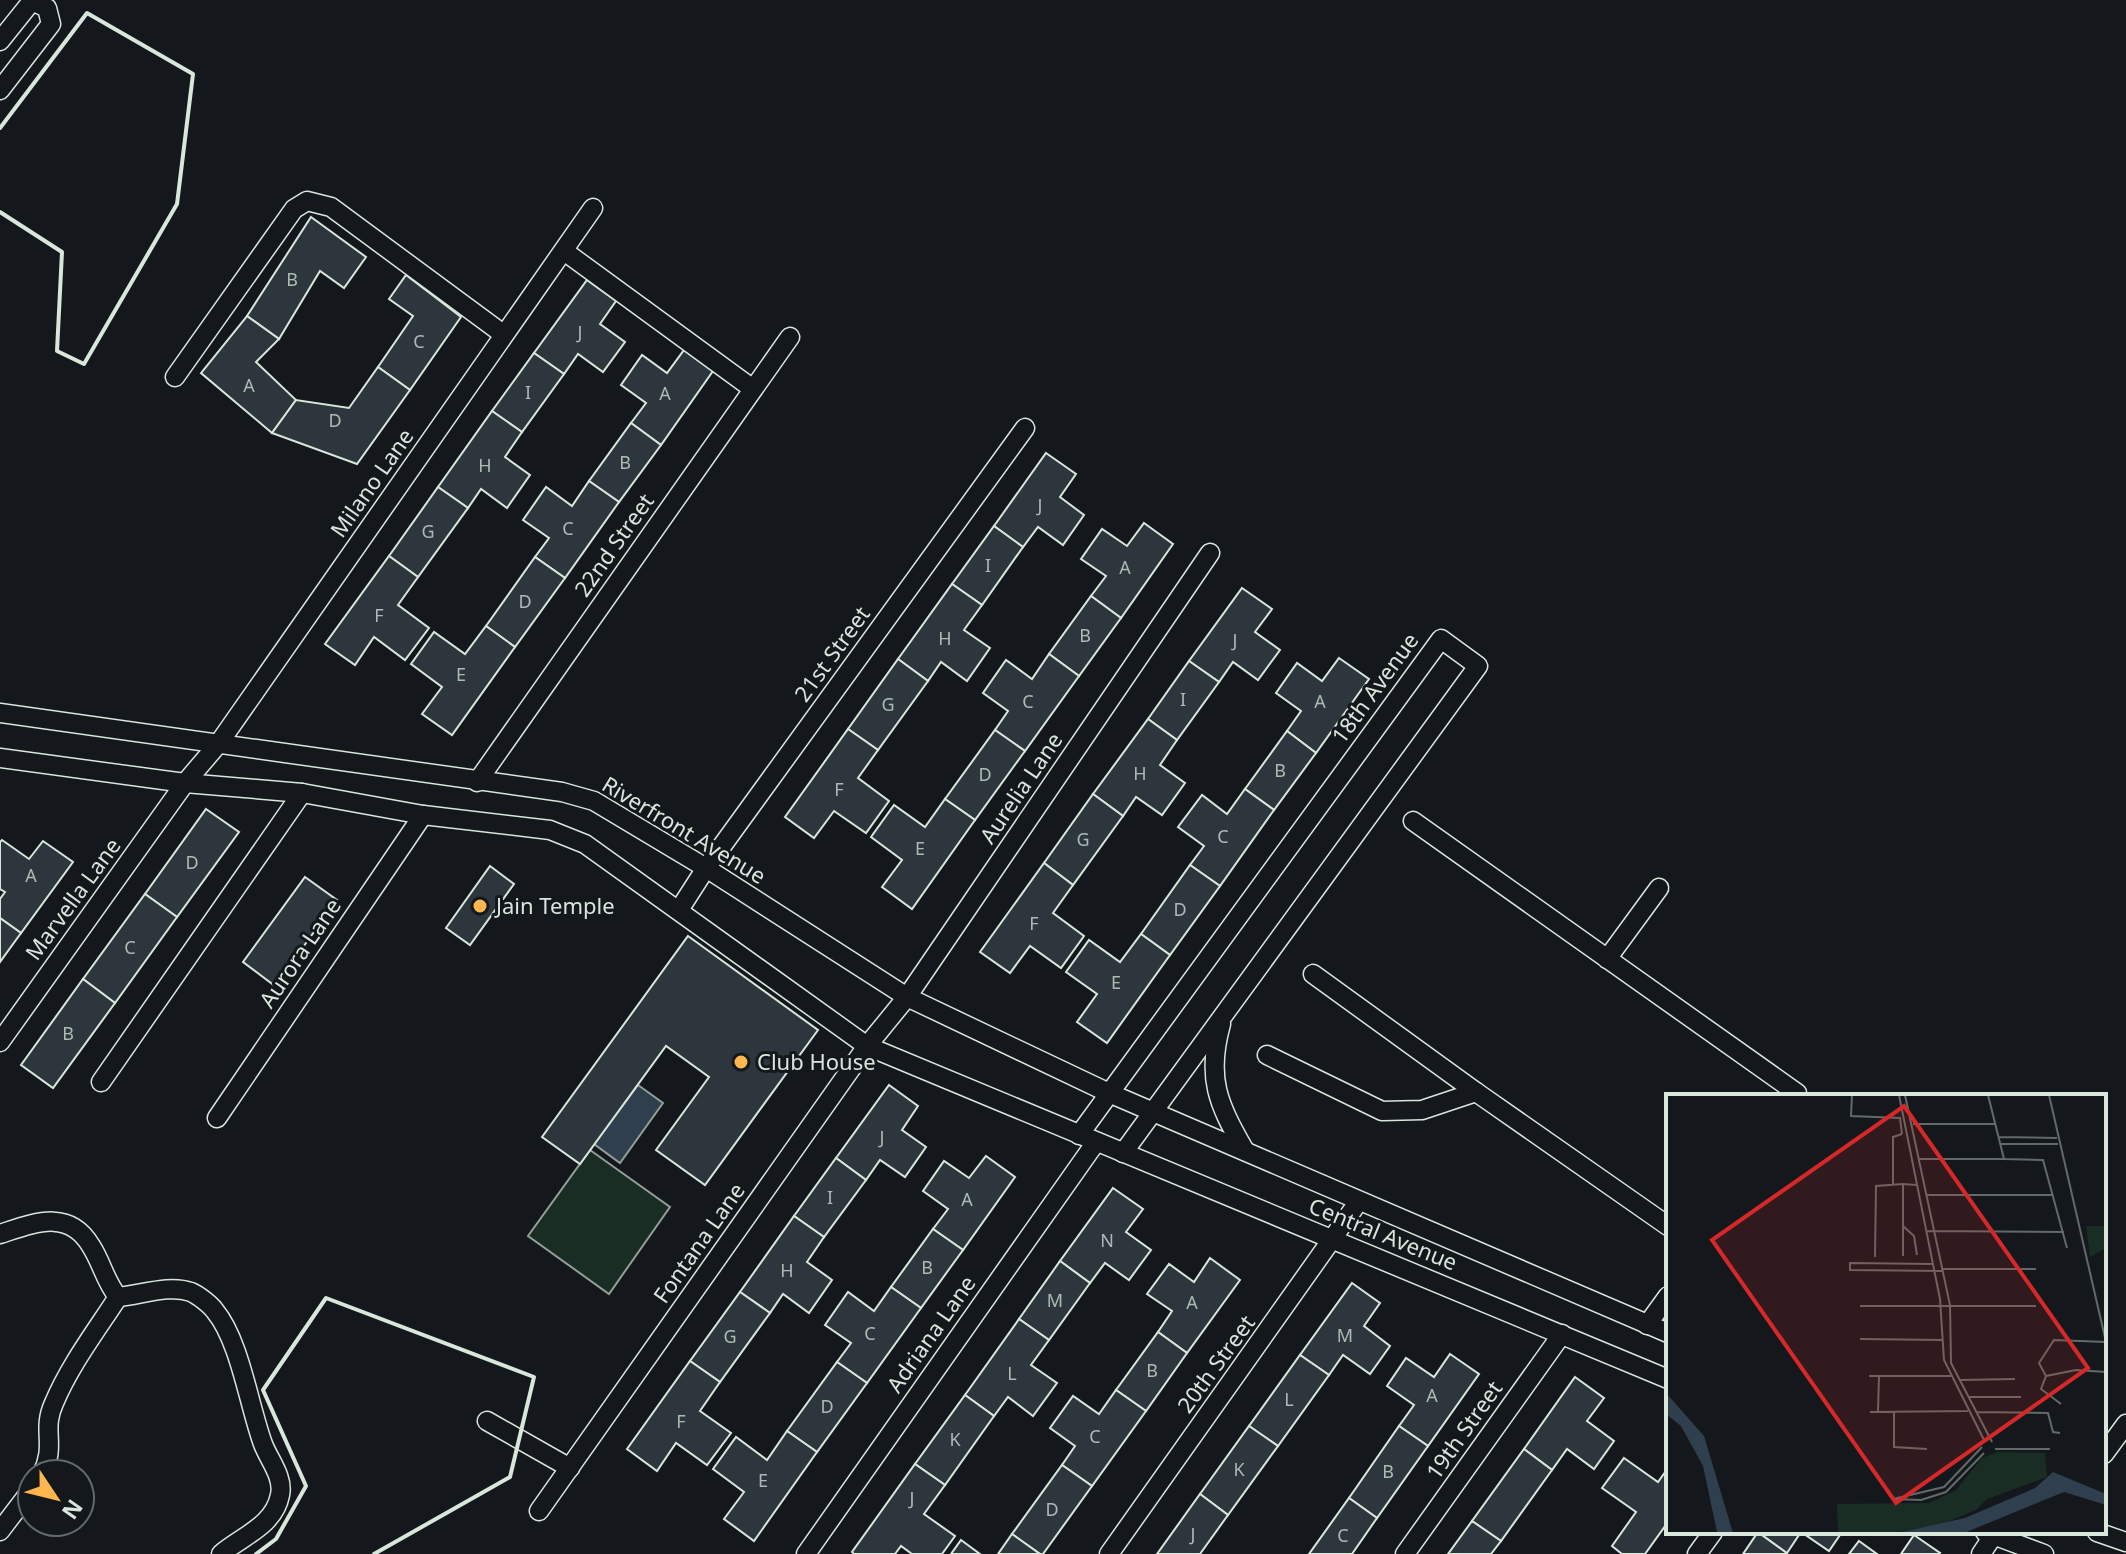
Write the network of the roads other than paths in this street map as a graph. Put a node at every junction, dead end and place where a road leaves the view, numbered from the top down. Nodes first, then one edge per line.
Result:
1 (0, 41) edge
2 (0, 90) edge
3 (593, 208) dead end
4 (564, 251) junction
5 (503, 334) junction
6 (790, 337) dead end
7 (175, 377) dead end
8 (753, 389) junction
9 (1025, 428) dead end
10 (1210, 553) dead end
11 (0, 713) edge
12 (219, 743) junction
13 (0, 758) edge
14 (477, 782) junction
15 (185, 783) junction
16 (302, 793) junction
17 (423, 815) junction
18 (1413, 821) dead end
19 (706, 868) junction
20 (1659, 888) dead end
21 (679, 910) junction
22 (1607, 959) junction
23 (1313, 974) dead end
24 (907, 997) junction
25 (1226, 1010) junction
26 (0, 1042) edge
27 (867, 1046) junction
28 (1267, 1055) dead end
29 (101, 1082) dead end
30 (1476, 1092) junction
31 (1109, 1093) junction
32 (1797, 1094) edge
33 (1154, 1110) junction
34 (217, 1118) dead end
35 (1088, 1139) junction
36 (1245, 1151) junction
37 (1123, 1153) junction
38 (1359, 1201) junction
39 (1666, 1225) edge
40 (0, 1234) edge
41 (1334, 1240) junction
42 (118, 1297) junction
43 (1666, 1299) edge
44 (1647, 1325) junction
45 (1666, 1332) edge
46 (1562, 1334) junction
47 (1666, 1378) edge
48 (487, 1421) dead end
49 (2126, 1424) edge
50 (2106, 1451) edge
51 (48, 1458) edge
52 (570, 1468) junction
53 (16, 1510) edge
54 (539, 1511) dead end
55 (0, 1531) edge
56 (1712, 1534) edge
57 (1989, 1534) edge
58 (2103, 1534) edge
59 (2126, 1542) edge
60 (221, 1554) edge
61 (806, 1554) edge
62 (1109, 1554) edge
63 (1405, 1554) edge
64 (1697, 1554) edge
65 (1981, 1554) edge
66 (2044, 1554) edge

1 - 2 street
3 - 4 street, Milano Lane
4 - 5 street, Milano Lane
4 - 8 street
5 - 7 street
5 - 12 street, Milano Lane
6 - 8 street, 22nd Street
8 - 14 street, 22nd Street
9 - 19 street, 21st Street
10 - 24 street, Aurelia Lane
11 - 12 street, Riverfront Avenue
12 - 14 street, Riverfront Avenue
12 - 15 street, Milano Lane
13 - 15 street
14 - 19 street, Riverfront Avenue
15 - 16 street
15 - 26 street, Marvella Lane
16 - 17 street
16 - 29 street
17 - 21 street
17 - 34 street, Aurora Lane
18 - 22 street
19 - 21 street, 21st Street
19 - 24 street, Riverfront Avenue
20 - 22 street
21 - 27 street
22 - 32 street
23 - 30 street
24 - 27 street, Aurelia Lane
24 - 31 street, Riverfront Avenue
25 - 31 street, 18th Avenue
25 - 33 street, 18th Avenue
25 - 36 street
27 - 35 street
27 - 52 street, Fontana Lane
28 - 30 street
30 - 39 street
31 - 33 street, Riverfront Avenue
31 - 35 street, 18th Avenue
33 - 36 street, Central Avenue
33 - 37 street, 18th Avenue
35 - 37 street, Central Avenue
35 - 61 street, Adriana Lane
36 - 38 street, Central Avenue
37 - 41 street, Central Avenue
38 - 41 street, 20th Street
38 - 44 street, Central Avenue
40 - 42 street
41 - 46 street, Central Avenue
41 - 62 street, 20th Street
42 - 51 street
42 - 60 street
43 - 44 street
44 - 45 street, Central Avenue
46 - 47 street, Central Avenue
46 - 63 street, 19th Street
48 - 52 street
49 - 50 street
52 - 54 street, Fontana Lane
53 - 55 street
56 - 64 street
57 - 65 street
57 - 66 street
58 - 59 street

